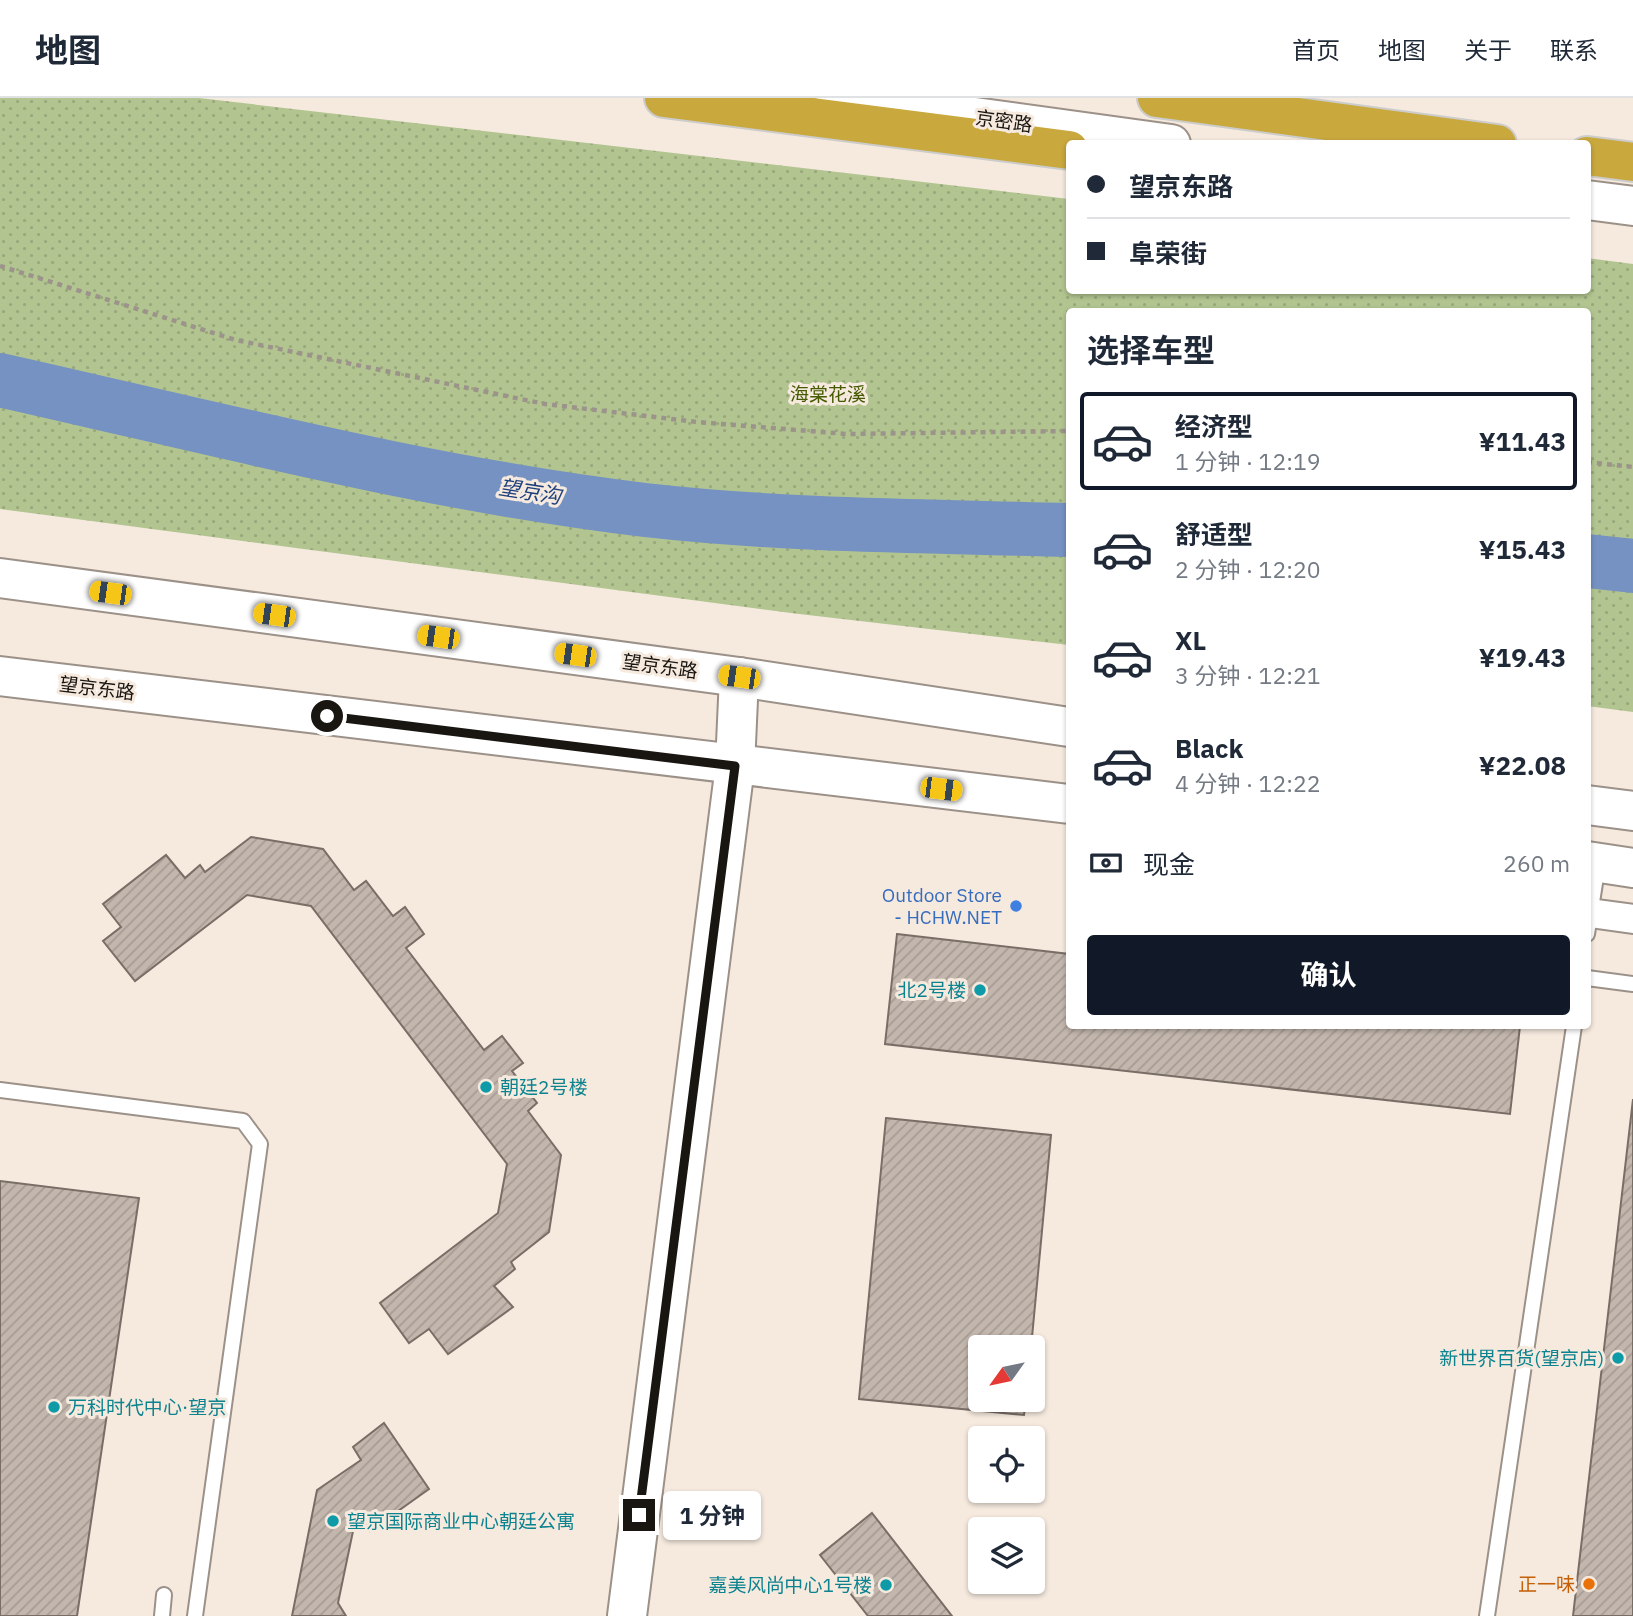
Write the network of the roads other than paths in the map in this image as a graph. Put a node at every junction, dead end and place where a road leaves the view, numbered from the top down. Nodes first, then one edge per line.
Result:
1 (664, 98) edge
2 (836, 98) edge
3 (1157, 98) edge
4 (1142, 140) edge
5 (1467, 140) edge
6 (1066, 150) edge
7 (1591, 157) edge
8 (1633, 162) edge
9 (1633, 171) edge
10 (1591, 175) edge
11 (1591, 201) edge
12 (1633, 206) edge
13 (0, 578) edge
14 (0, 676) edge
15 (739, 677) junction
16 (1066, 727) edge
17 (735, 766) junction
18 (1066, 803) edge
19 (1591, 806) edge
20 (1633, 811) edge
21 (1606, 864) edge
22 (1591, 916) edge
23 (1633, 919) edge
24 (1591, 923) edge
25 (1591, 979) edge
26 (1633, 984) edge
27 (1574, 1029) edge
28 (0, 1090) edge
29 (164, 1595) dead end
30 (162, 1616) edge
31 (195, 1616) edge
32 (626, 1616) edge
33 (1487, 1616) edge

1 - 6 highway
2 - 4 main road, 京密路
3 - 5 highway
7 - 8 highway
9 - 10 highway
11 - 12 main road
13 - 15 main road, 望京东路
14 - 17 main road, 望京东路
15 - 16 main road, 望京东路
15 - 17 main road
17 - 18 main road, 望京东路
17 - 32 main road
19 - 20 main road
21 - 22 lane
23 - 24 street
25 - 26 lane
27 - 33 lane
28 - 31 lane
29 - 30 lane

